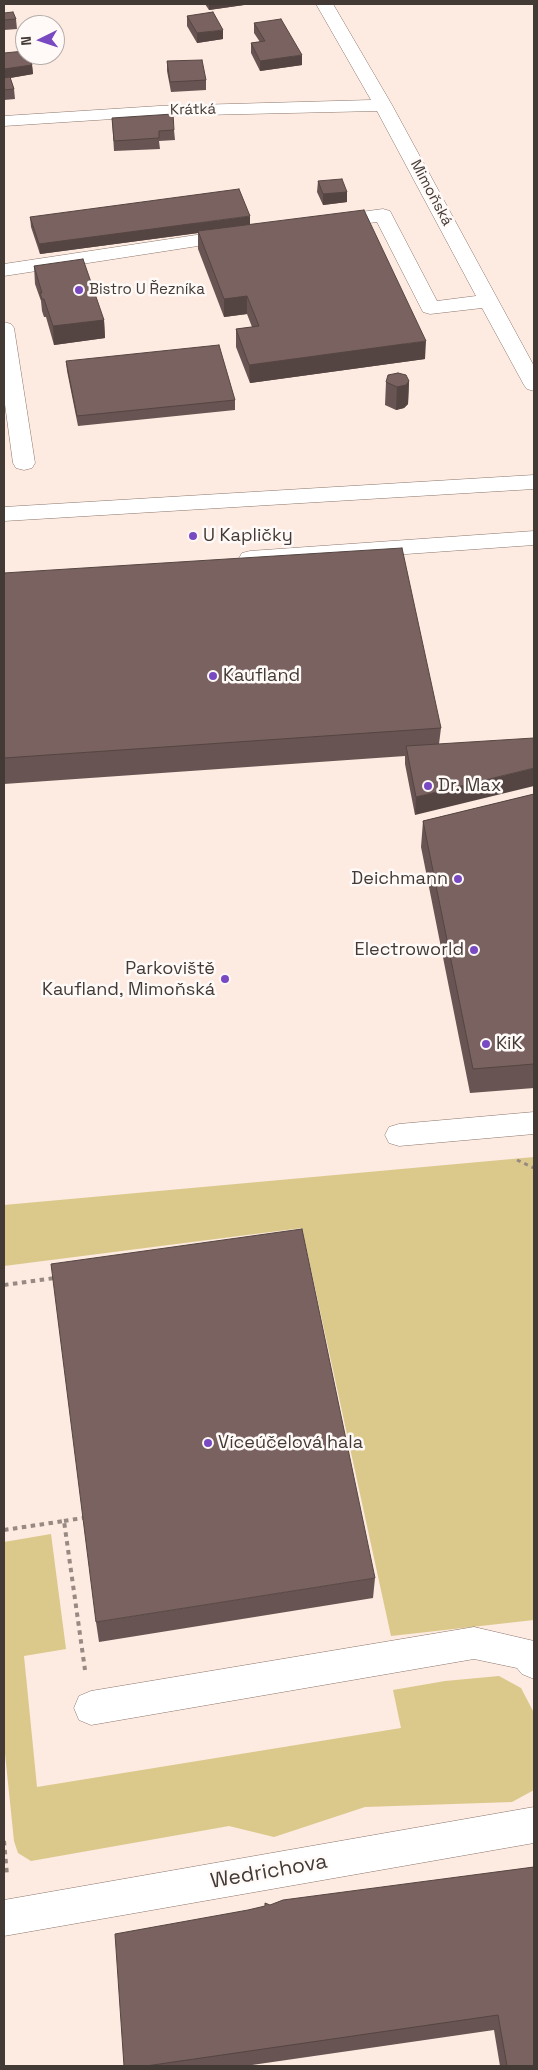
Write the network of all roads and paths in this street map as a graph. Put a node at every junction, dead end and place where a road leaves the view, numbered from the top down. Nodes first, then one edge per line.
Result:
1 (325, 4) edge
2 (384, 105) junction
3 (4, 121) edge
4 (315, 224) edge
5 (256, 232) edge
6 (4, 270) edge
7 (489, 301) junction
8 (4, 328) edge
9 (534, 384) edge
10 (24, 464) dead end
11 (534, 482) edge
12 (4, 514) edge
13 (534, 538) edge
14 (230, 559) edge
15 (534, 1123) edge
16 (399, 1134) dead end
17 (59, 1278) edge
18 (4, 1285) edge
19 (83, 1518) edge
20 (64, 1521) junction
21 (4, 1530) edge
22 (534, 1664) edge
23 (91, 1708) joint
24 (534, 1825) edge
25 (4, 1918) edge

1 - 2 street, Mimoňská
2 - 3 street, Krátká
2 - 7 street, Mimoňská
4 - 7 street
5 - 6 street
7 - 9 street, Mimoňská
8 - 10 street
11 - 12 street
13 - 14 street
15 - 16 street
17 - 18 path
19 - 20 path
20 - 21 path
20 - 23 path
22 - 23 street
24 - 25 street, Wedrichova

